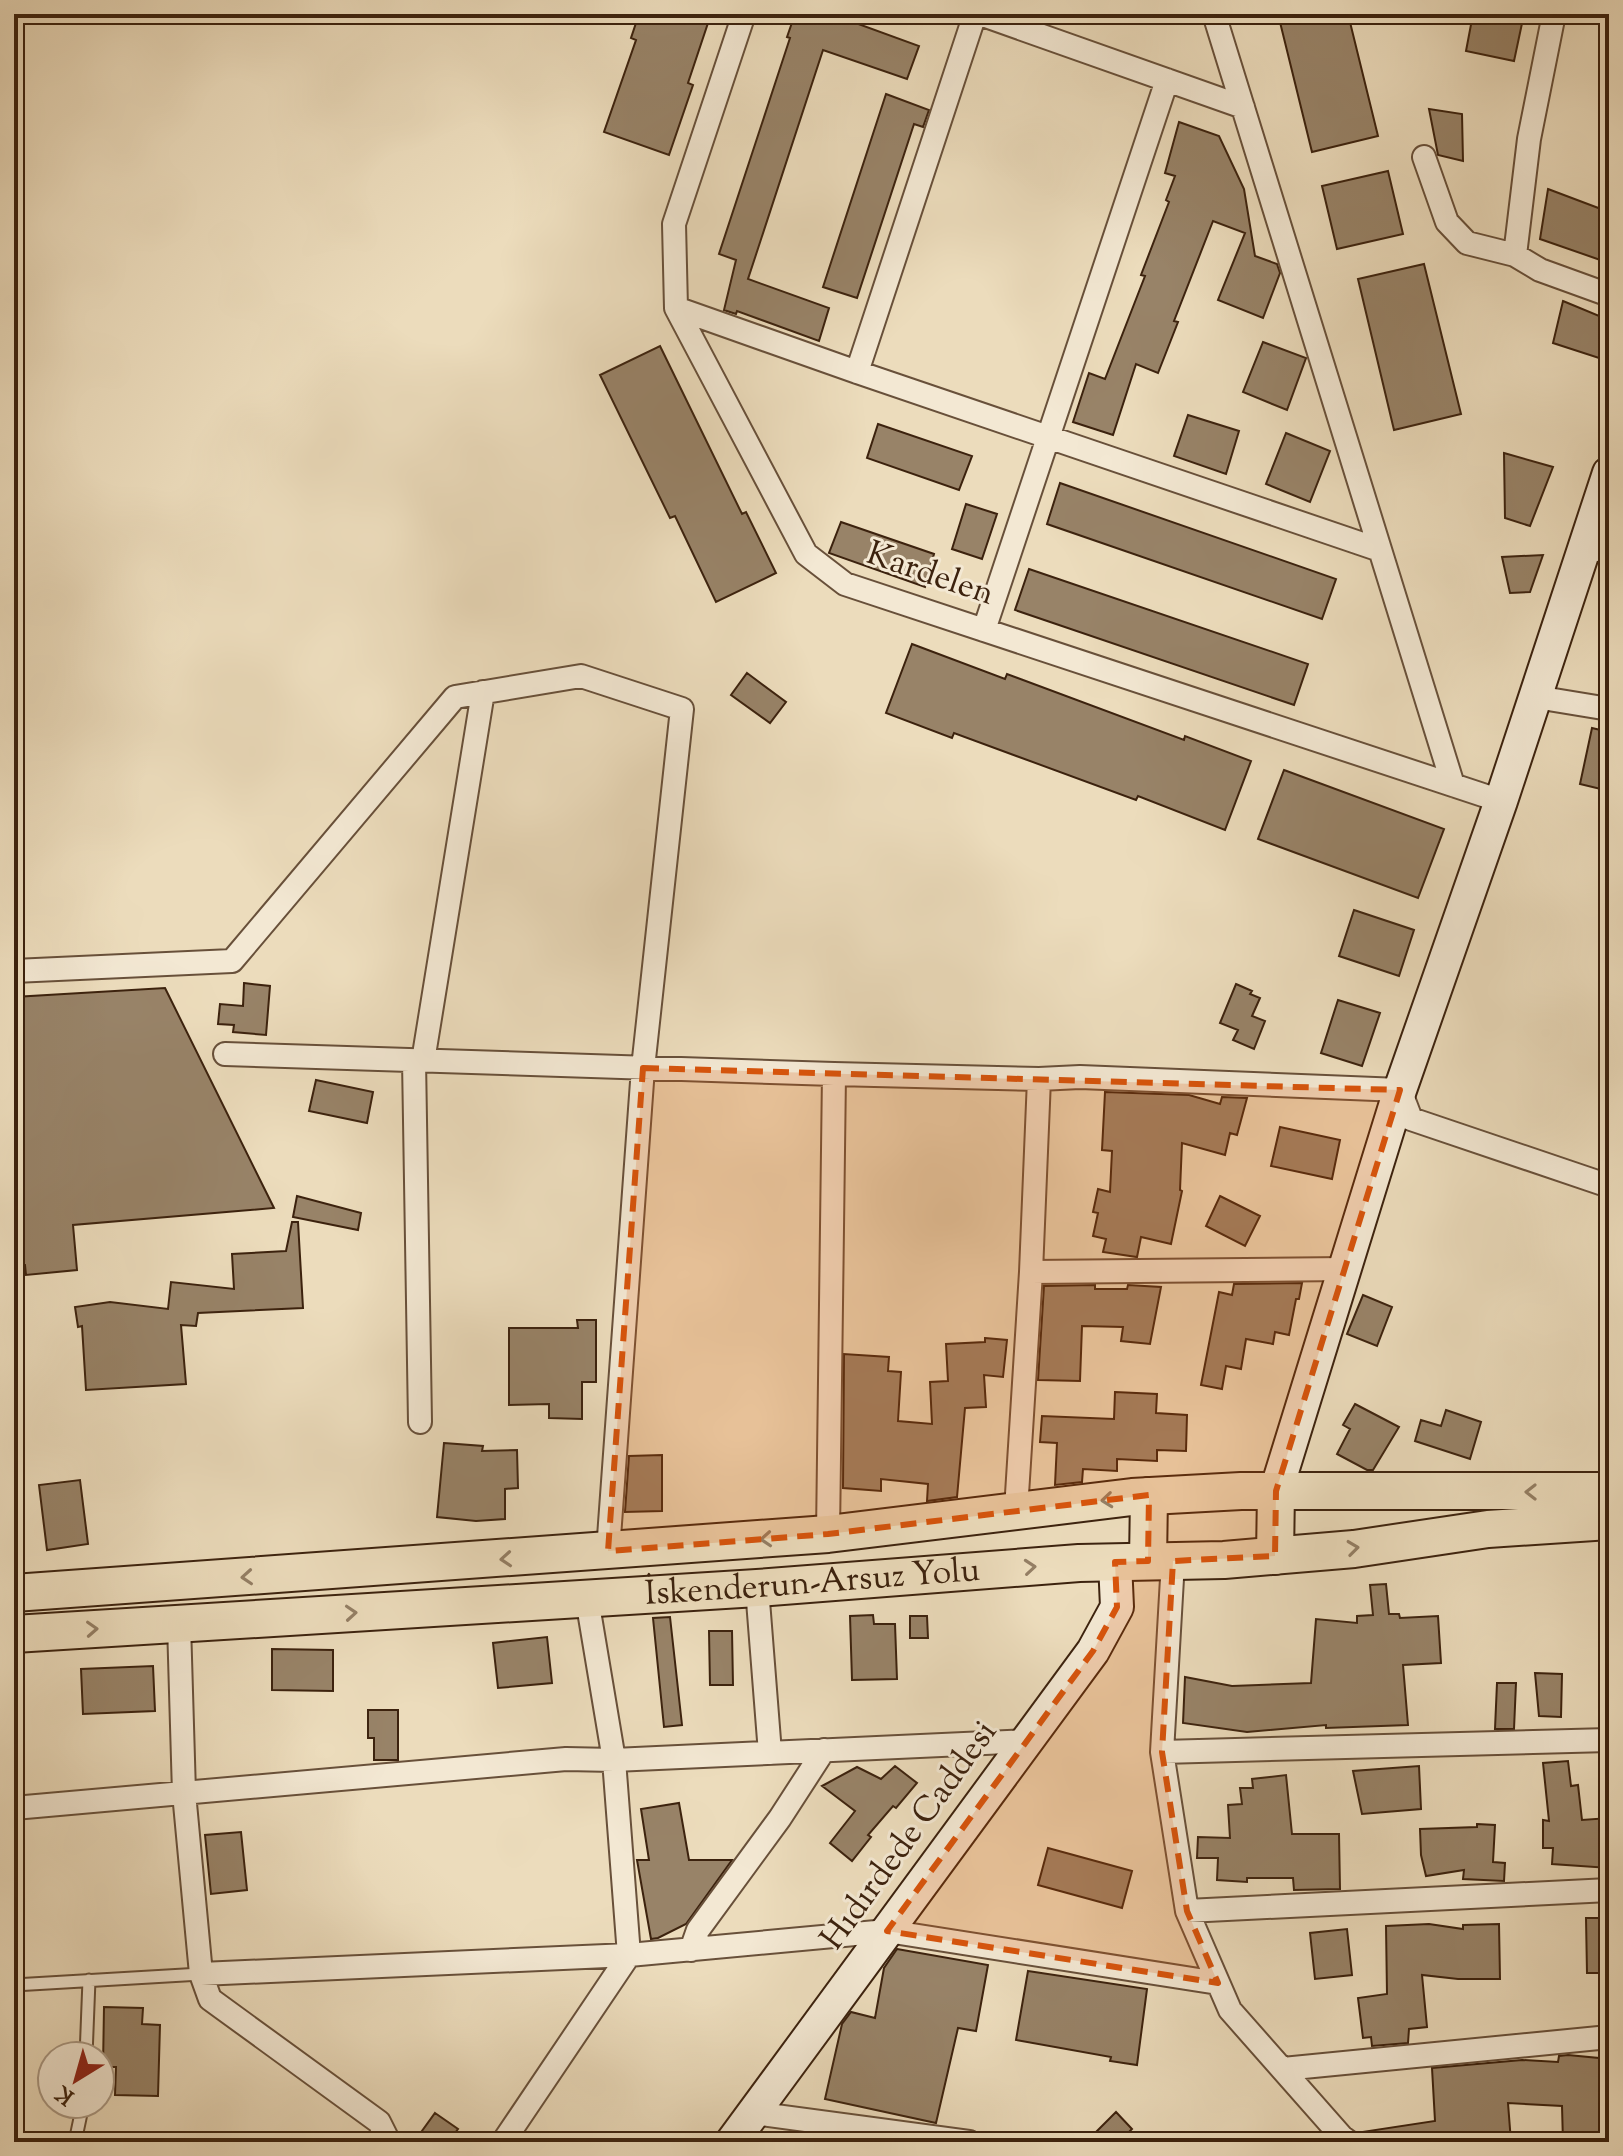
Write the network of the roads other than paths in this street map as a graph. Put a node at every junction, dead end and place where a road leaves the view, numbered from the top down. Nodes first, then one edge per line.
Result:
1 (744, 14) edge
2 (977, 14) edge
3 (1214, 14) edge
4 (1554, 14) edge
5 (1167, 80) junction
6 (1243, 107) junction
7 (1424, 157) dead end
8 (1515, 255) junction
9 (1609, 295) edge
10 (676, 308) junction
11 (857, 372) junction
12 (1049, 438) junction
13 (1609, 473) edge
14 (1380, 550) junction
15 (1596, 550) edge
16 (984, 630) junction
17 (483, 692) junction
18 (1536, 697) junction
19 (1609, 709) edge
20 (1453, 785) junction
21 (1501, 801) junction
22 (14, 971) edge
23 (225, 1054) dead end
24 (418, 1060) junction
25 (643, 1068) junction
26 (834, 1074) junction
27 (1039, 1079) junction
28 (1400, 1090) junction
29 (1609, 1186) edge
30 (1346, 1269) junction
31 (1031, 1272) junction
32 (420, 1422) dead end
33 (1276, 1491) junction
34 (1609, 1491) edge
35 (1149, 1496) junction
36 (1016, 1510) junction
37 (1609, 1521) edge
38 (828, 1534) junction
39 (608, 1551) junction
40 (1275, 1556) junction
41 (1145, 1561) junction
42 (757, 1588) junction
43 (14, 1593) edge
44 (587, 1599) junction
45 (179, 1624) junction
46 (14, 1634) edge
47 (1609, 1740) edge
48 (1028, 1741) junction
49 (824, 1750) junction
50 (1162, 1752) junction
51 (770, 1753) junction
52 (614, 1760) junction
53 (184, 1793) junction
54 (14, 1808) edge
55 (1609, 1890) edge
56 (1187, 1911) junction
57 (887, 1931) junction
58 (691, 1950) junction
59 (629, 1955) junction
60 (201, 1974) junction
61 (89, 1980) junction
62 (1218, 1983) junction
63 (14, 1985) edge
64 (1609, 2037) edge
65 (87, 2040) edge
66 (1283, 2069) junction
67 (753, 2113) junction
68 (80, 2120) edge
69 (1343, 2140) edge
70 (75, 2142) edge
71 (389, 2142) edge
72 (503, 2142) edge
73 (732, 2142) edge
74 (969, 2142) edge

1 - 10 street, Kardelen
2 - 5 street
2 - 11 street
3 - 6 street
4 - 8 street
5 - 6 street
5 - 12 street
6 - 14 street
7 - 8 street
8 - 9 street
10 - 11 street
10 - 16 street, Kardelen
11 - 12 street
12 - 14 street
12 - 16 street
13 - 15 street
14 - 20 street
15 - 18 street
16 - 20 street, Kardelen
17 - 22 street
17 - 24 street
17 - 25 street
18 - 19 street
18 - 21 street
20 - 21 street, Kardelen
21 - 28 street
23 - 24 street
24 - 25 street
24 - 32 street
25 - 26 street
25 - 39 street
26 - 27 street
26 - 38 street
27 - 28 street
27 - 31 street
28 - 29 street
28 - 30 street
30 - 31 street
30 - 33 street
31 - 36 street
34 -> 33 main road, İskenderun-Arsuz Yolu
33 - 35 main road, İskenderun-Arsuz Yolu
33 - 40 main road
35 -> 36 main road, İskenderun-Arsuz Yolu
35 - 41 main road
36 - 38 main road, İskenderun-Arsuz Yolu
40 -> 37 main road, İskenderun-Arsuz Yolu
38 -> 39 main road, İskenderun-Arsuz Yolu
39 -> 43 main road, İskenderun-Arsuz Yolu
40 - 41 main road, İskenderun-Arsuz Yolu
42 -> 41 main road, İskenderun-Arsuz Yolu
41 - 48 street, Hıdırdede Caddesi
41 - 50 street
42 - 44 main road, İskenderun-Arsuz Yolu
42 - 51 street
45 -> 44 main road, İskenderun-Arsuz Yolu
44 - 52 street
46 -> 45 main road, İskenderun-Arsuz Yolu
45 - 53 street
47 - 50 street
48 - 49 street
48 - 57 street, Hıdırdede Caddesi
49 - 51 street
49 - 58 street
50 - 56 street
51 - 52 street
52 - 53 street
52 - 59 street
53 - 54 street
53 - 60 street
55 - 56 street
56 - 62 street
57 - 58 street
57 - 62 street
57 - 67 street, Hıdırdede Caddesi
58 - 59 street
59 - 60 street
59 - 72 street
60 - 61 lane
60 - 71 street
61 - 63 lane
61 - 65 lane
62 - 66 street
64 - 66 street
66 - 69 street
67 - 73 street, Hıdırdede Caddesi
67 - 74 street
68 - 70 lane

